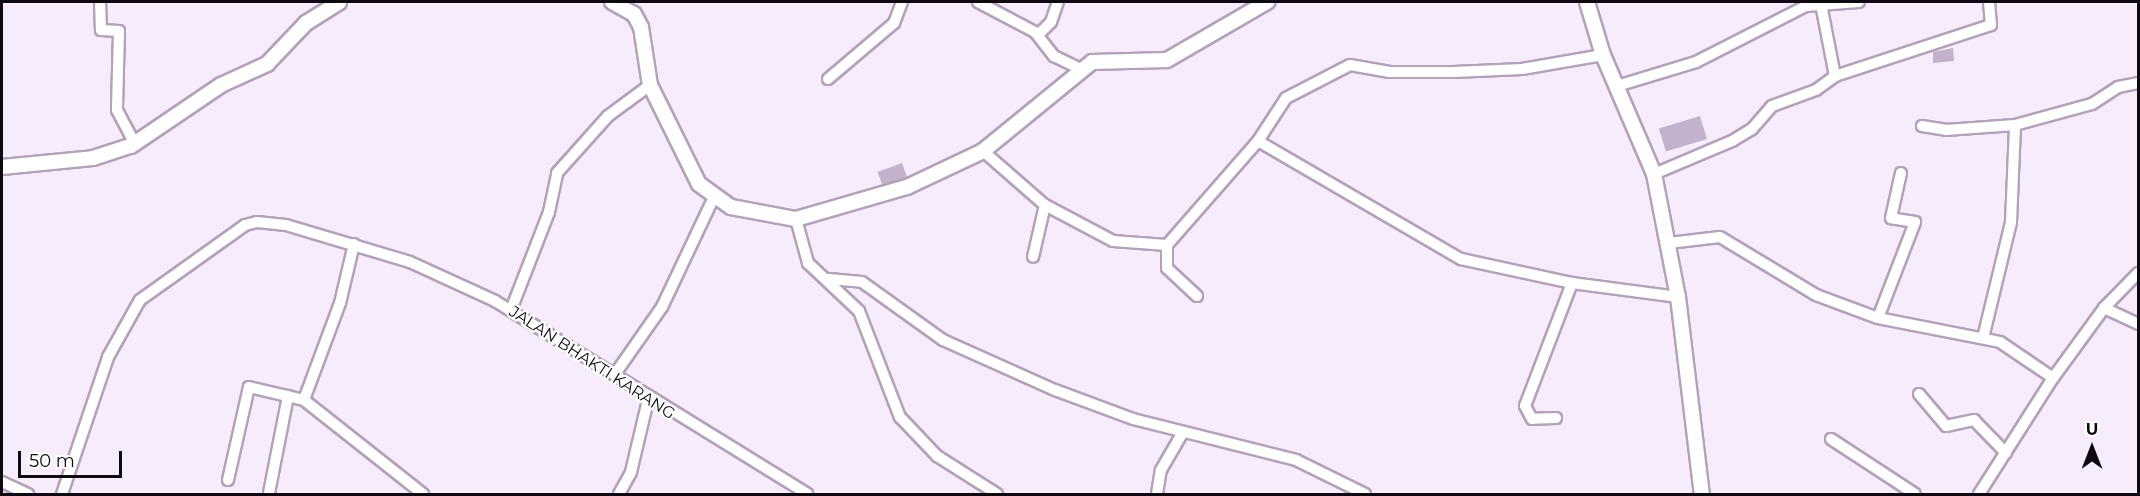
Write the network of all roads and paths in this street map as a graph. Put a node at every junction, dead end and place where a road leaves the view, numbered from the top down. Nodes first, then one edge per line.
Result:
1 (100, 2) edge
2 (339, 2) edge
3 (612, 2) edge
4 (902, 2) edge
5 (978, 2) edge
6 (1058, 2) edge
7 (1267, 2) edge
8 (1587, 2) edge
9 (1859, 2) edge
10 (1989, 2) edge
11 (1821, 4) junction
12 (1038, 35) junction
13 (1603, 55) junction
14 (1080, 69) junction
15 (1835, 76) junction
16 (828, 79) dead end
17 (2139, 82) edge
18 (650, 85) junction
19 (1617, 86) junction
20 (2015, 125) junction
21 (1922, 126) dead end
22 (1258, 141) junction
23 (135, 144) junction
24 (983, 151) junction
25 (2, 167) edge
26 (1901, 173) dead end
27 (1654, 174) junction
28 (713, 199) junction
29 (1045, 205) junction
30 (796, 219) junction
31 (1669, 243) junction
32 (354, 244) junction
33 (1167, 245) junction
34 (1033, 257) dead end
35 (2139, 273) edge
36 (829, 279) junction
37 (1572, 283) junction
38 (1197, 296) dead end
39 (1678, 297) junction
40 (2104, 308) junction
41 (511, 310) junction
42 (1878, 318) junction
43 (2139, 324) edge
44 (1983, 338) junction
45 (615, 374) junction
46 (2053, 378) junction
47 (1919, 394) dead end
48 (288, 396) junction
49 (304, 400) junction
50 (648, 400) junction
51 (1556, 417) dead end
52 (1183, 432) junction
53 (1831, 439) dead end
54 (2006, 453) junction
55 (228, 480) dead end
56 (2, 482) edge
57 (269, 494) edge
58 (28, 495) edge
59 (62, 495) edge
60 (423, 495) edge
61 (619, 495) edge
62 (807, 495) edge
63 (997, 495) edge
64 (1157, 495) edge
65 (1365, 495) edge
66 (1702, 495) edge
67 (1916, 495) edge
68 (1979, 495) edge

1 - 23 street
2 - 23 street
3 - 18 street
4 - 16 street
5 - 12 street
6 - 12 street
7 - 14 street
8 - 13 street
9 - 11 street
10 - 15 street
11 - 15 street
11 - 19 street
12 - 14 street
13 - 19 street
13 - 22 street
14 - 24 street
15 - 27 street
17 - 20 street
18 - 28 street
18 - 41 street
19 - 27 street
20 - 21 street
20 - 44 street
22 - 33 street
22 - 37 street
23 - 25 street
24 - 29 street
24 - 30 street
26 - 42 street
27 - 31 street
28 - 30 street
28 - 45 street
29 - 33 street
29 - 34 street
30 - 36 street
31 - 39 street
31 - 42 street
32 - 41 street, JALAN BHAKTI KARANG
32 - 49 street
32 - 59 street, JALAN BHAKTI KARANG
33 - 38 street
35 - 40 street
36 - 52 street
36 - 63 street
37 - 39 street
37 - 51 street
39 - 66 street
40 - 43 street
40 - 46 street
41 - 45 street, JALAN BHAKTI KARANG
42 - 44 street
44 - 46 street
45 - 50 street, JALAN BHAKTI KARANG
46 - 54 street
47 - 54 street
48 - 49 street
48 - 55 street
48 - 57 street
49 - 60 street
50 - 61 street
50 - 62 street, JALAN BHAKTI KARANG
52 - 64 street
52 - 65 street
53 - 67 street
54 - 68 street
56 - 58 street

